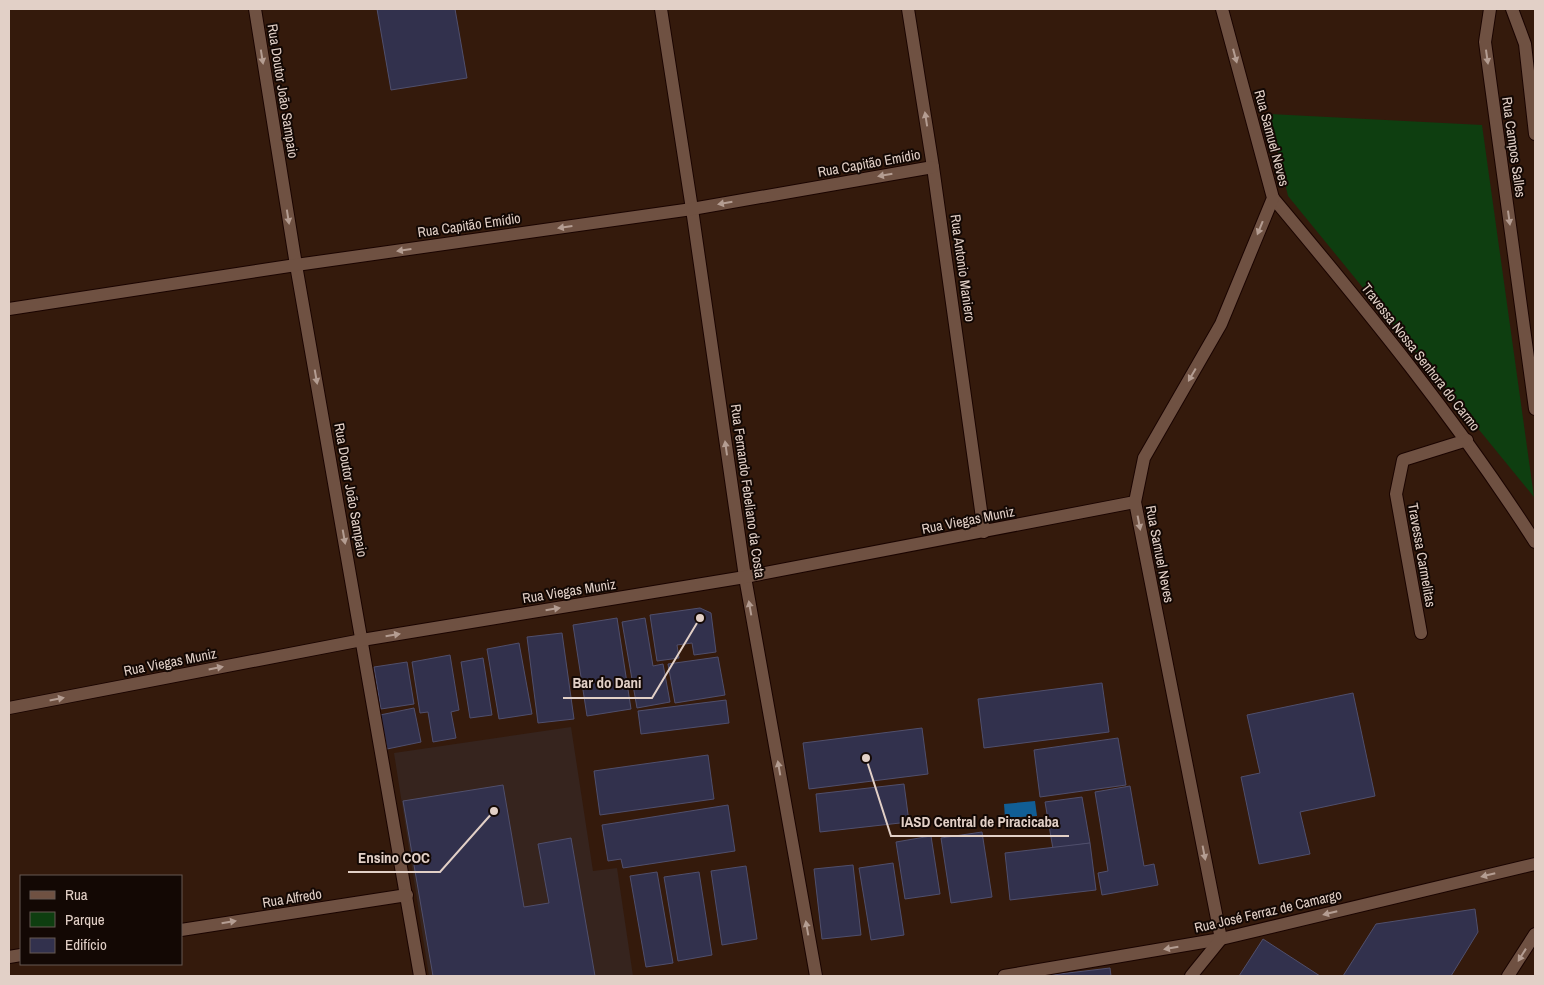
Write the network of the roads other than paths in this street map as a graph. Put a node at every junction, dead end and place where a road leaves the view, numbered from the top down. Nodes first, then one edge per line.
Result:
1 (255, 9) edge
2 (661, 9) edge
3 (908, 9) edge
4 (1222, 9) edge
5 (1490, 9) edge
6 (1512, 9) edge
7 (1535, 134) edge
8 (934, 167) junction
9 (1273, 198) junction
10 (692, 209) junction
11 (296, 265) junction
12 (9, 309) edge
13 (1531, 355) edge
14 (1535, 409) edge
15 (1467, 440) junction
16 (1135, 502) junction
17 (984, 532) junction
18 (1535, 542) edge
19 (745, 577) junction
20 (1421, 633) dead end
21 (362, 640) junction
22 (9, 708) edge
23 (1535, 864) edge
24 (407, 895) junction
25 (182, 930) edge
26 (1535, 934) edge
27 (1221, 939) junction
28 (420, 976) edge
29 (816, 976) edge
30 (1004, 976) edge
31 (1191, 976) edge
32 (1508, 976) edge

1 -> 11 street, Rua Doutor João Sampaio
2 - 10 street, Rua Fernando Febeliano da Costa
8 -> 3 street, Rua Antonio Maniero
4 -> 9 street, Rua Samuel Neves
5 -> 13 street, Rua Campos Salles
6 - 7 street, Rua Campos Salles
8 -> 10 street, Rua Capitão Emídio
8 - 17 street, Rua Antonio Maniero
9 - 15 street, Travessa Nossa Senhora do Carmo
9 -> 16 street, Rua Samuel Neves
10 -> 11 street, Rua Capitão Emídio
19 -> 10 street, Rua Fernando Febeliano da Costa
11 - 12 street, Rua Capitão Emídio
11 -> 21 street, Rua Doutor João Sampaio
13 - 14 street, Rua Campos Salles
15 - 18 street, Travessa Nossa Senhora do Carmo
15 - 20 street, Travessa Carmelitas
16 - 17 street, Rua Viegas Muniz
16 -> 27 street, Rua Samuel Neves
17 - 19 street, Rua Viegas Muniz
21 -> 19 street, Rua Viegas Muniz
29 -> 19 street, Rua Fernando Febeliano da Costa
22 -> 21 street, Rua Viegas Muniz
21 - 24 street, Rua Doutor João Sampaio
23 -> 27 street, Rua José Ferraz de Camargo
25 -> 24 street, Rua Alfredo
24 - 28 street, Rua Doutor João Sampaio
26 -> 32 street
27 -> 30 street, Rua José Ferraz de Camargo
27 - 31 street

